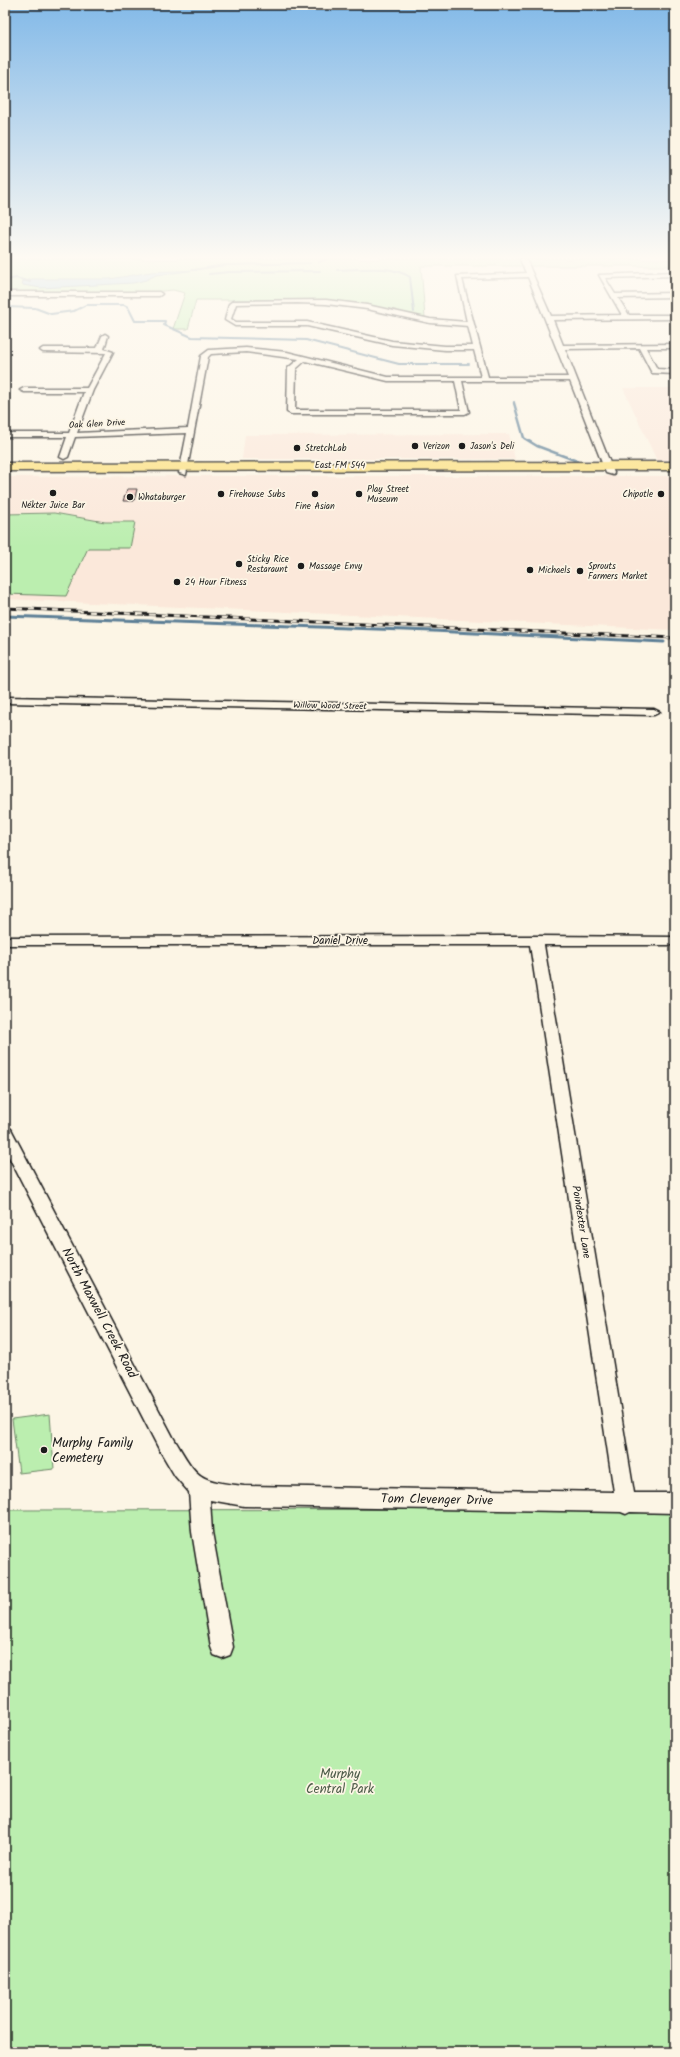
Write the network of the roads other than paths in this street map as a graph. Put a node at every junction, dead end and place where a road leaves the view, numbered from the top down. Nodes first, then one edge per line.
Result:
1 (110, 355) edge
2 (206, 355) edge
3 (285, 355) edge
4 (479, 355) edge
5 (562, 355) edge
6 (646, 355) edge
7 (304, 358) junction
8 (675, 372) edge
9 (571, 379) junction
10 (458, 380) junction
11 (485, 380) junction
12 (24, 390) dead end
13 (89, 390) junction
14 (191, 430) junction
15 (5, 435) edge
16 (72, 435) junction
17 (64, 457) dead end
18 (442, 465) junction
19 (675, 466) edge
20 (5, 467) edge
21 (184, 469) junction
22 (608, 469) junction
23 (5, 473) edge
24 (338, 473) junction
25 (675, 474) edge
26 (5, 700) edge
27 (654, 712) dead end
28 (536, 940) junction
29 (675, 941) edge
30 (5, 942) edge
31 (5, 1133) edge
32 (199, 1489) junction
33 (675, 1503) edge
34 (626, 1504) junction
35 (222, 1647) dead end

1 - 13 street
2 - 14 street
3 - 7 street
4 - 11 street
5 - 9 street
6 - 8 street
7 - 10 street
7 - 10 street
9 - 11 street
9 - 22 street
10 - 11 street
12 - 13 street
13 - 16 street
14 - 16 street, Oak Glen Drive
14 - 21 street
15 - 16 street, Oak Glen Drive
16 - 17 street
18 - 21 main road, East FM 544
18 - 22 main road, East FM 544
18 - 24 main road
19 - 22 main road, East FM 544
20 - 21 main road, East FM 544
21 - 23 main road, East FM 544
21 - 24 main road, East FM 544
22 - 24 main road, East FM 544
22 - 25 main road, East FM 544
26 - 27 street, Willow Wood Street
28 - 29 street, Daniel Drive
28 - 30 street, Daniel Drive
28 - 34 street, Poindexter Lane
31 - 32 street, North Maxwell Creek Road
32 - 34 street, Tom Clevenger Drive
32 - 35 street
33 - 34 street, Tom Clevenger Drive

